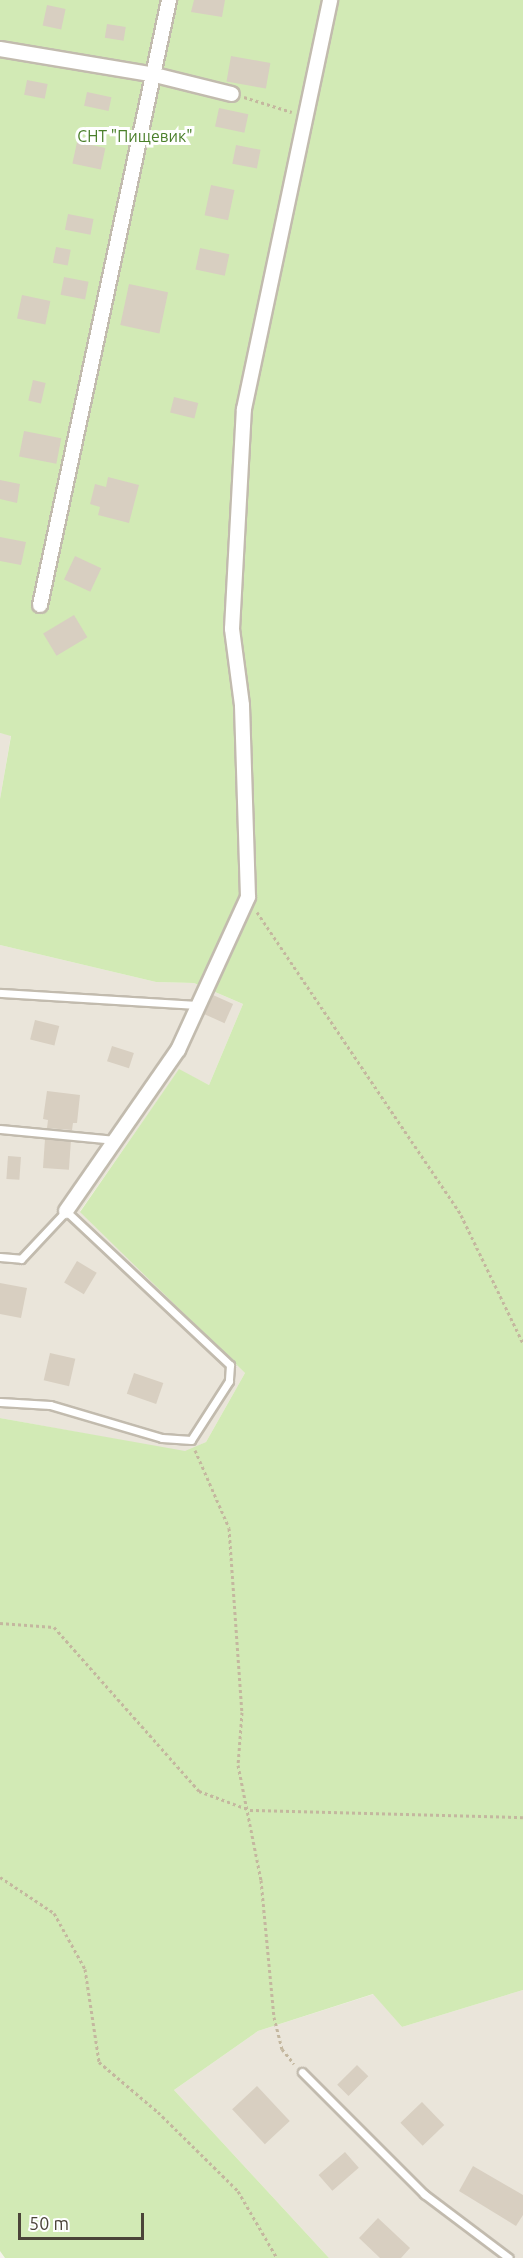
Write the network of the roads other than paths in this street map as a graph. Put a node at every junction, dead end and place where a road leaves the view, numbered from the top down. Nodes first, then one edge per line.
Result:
1 (169, 0) edge
2 (330, 0) edge
3 (0, 49) edge
4 (155, 75) junction
5 (232, 94) road end
6 (40, 605) dead end
7 (0, 993) edge
8 (198, 1005) junction
9 (0, 1129) edge
10 (114, 1140) junction
11 (66, 1210) junction
12 (0, 1257) edge
13 (0, 1402) edge
14 (302, 2072) road end
15 (509, 2258) edge

1 - 4 street
2 - 8 street
3 - 4 street
4 - 5 street
4 - 6 street
7 - 8 lane
8 - 10 street
9 - 10 lane
10 - 11 street
11 - 12 lane
11 - 13 lane
14 - 15 lane

